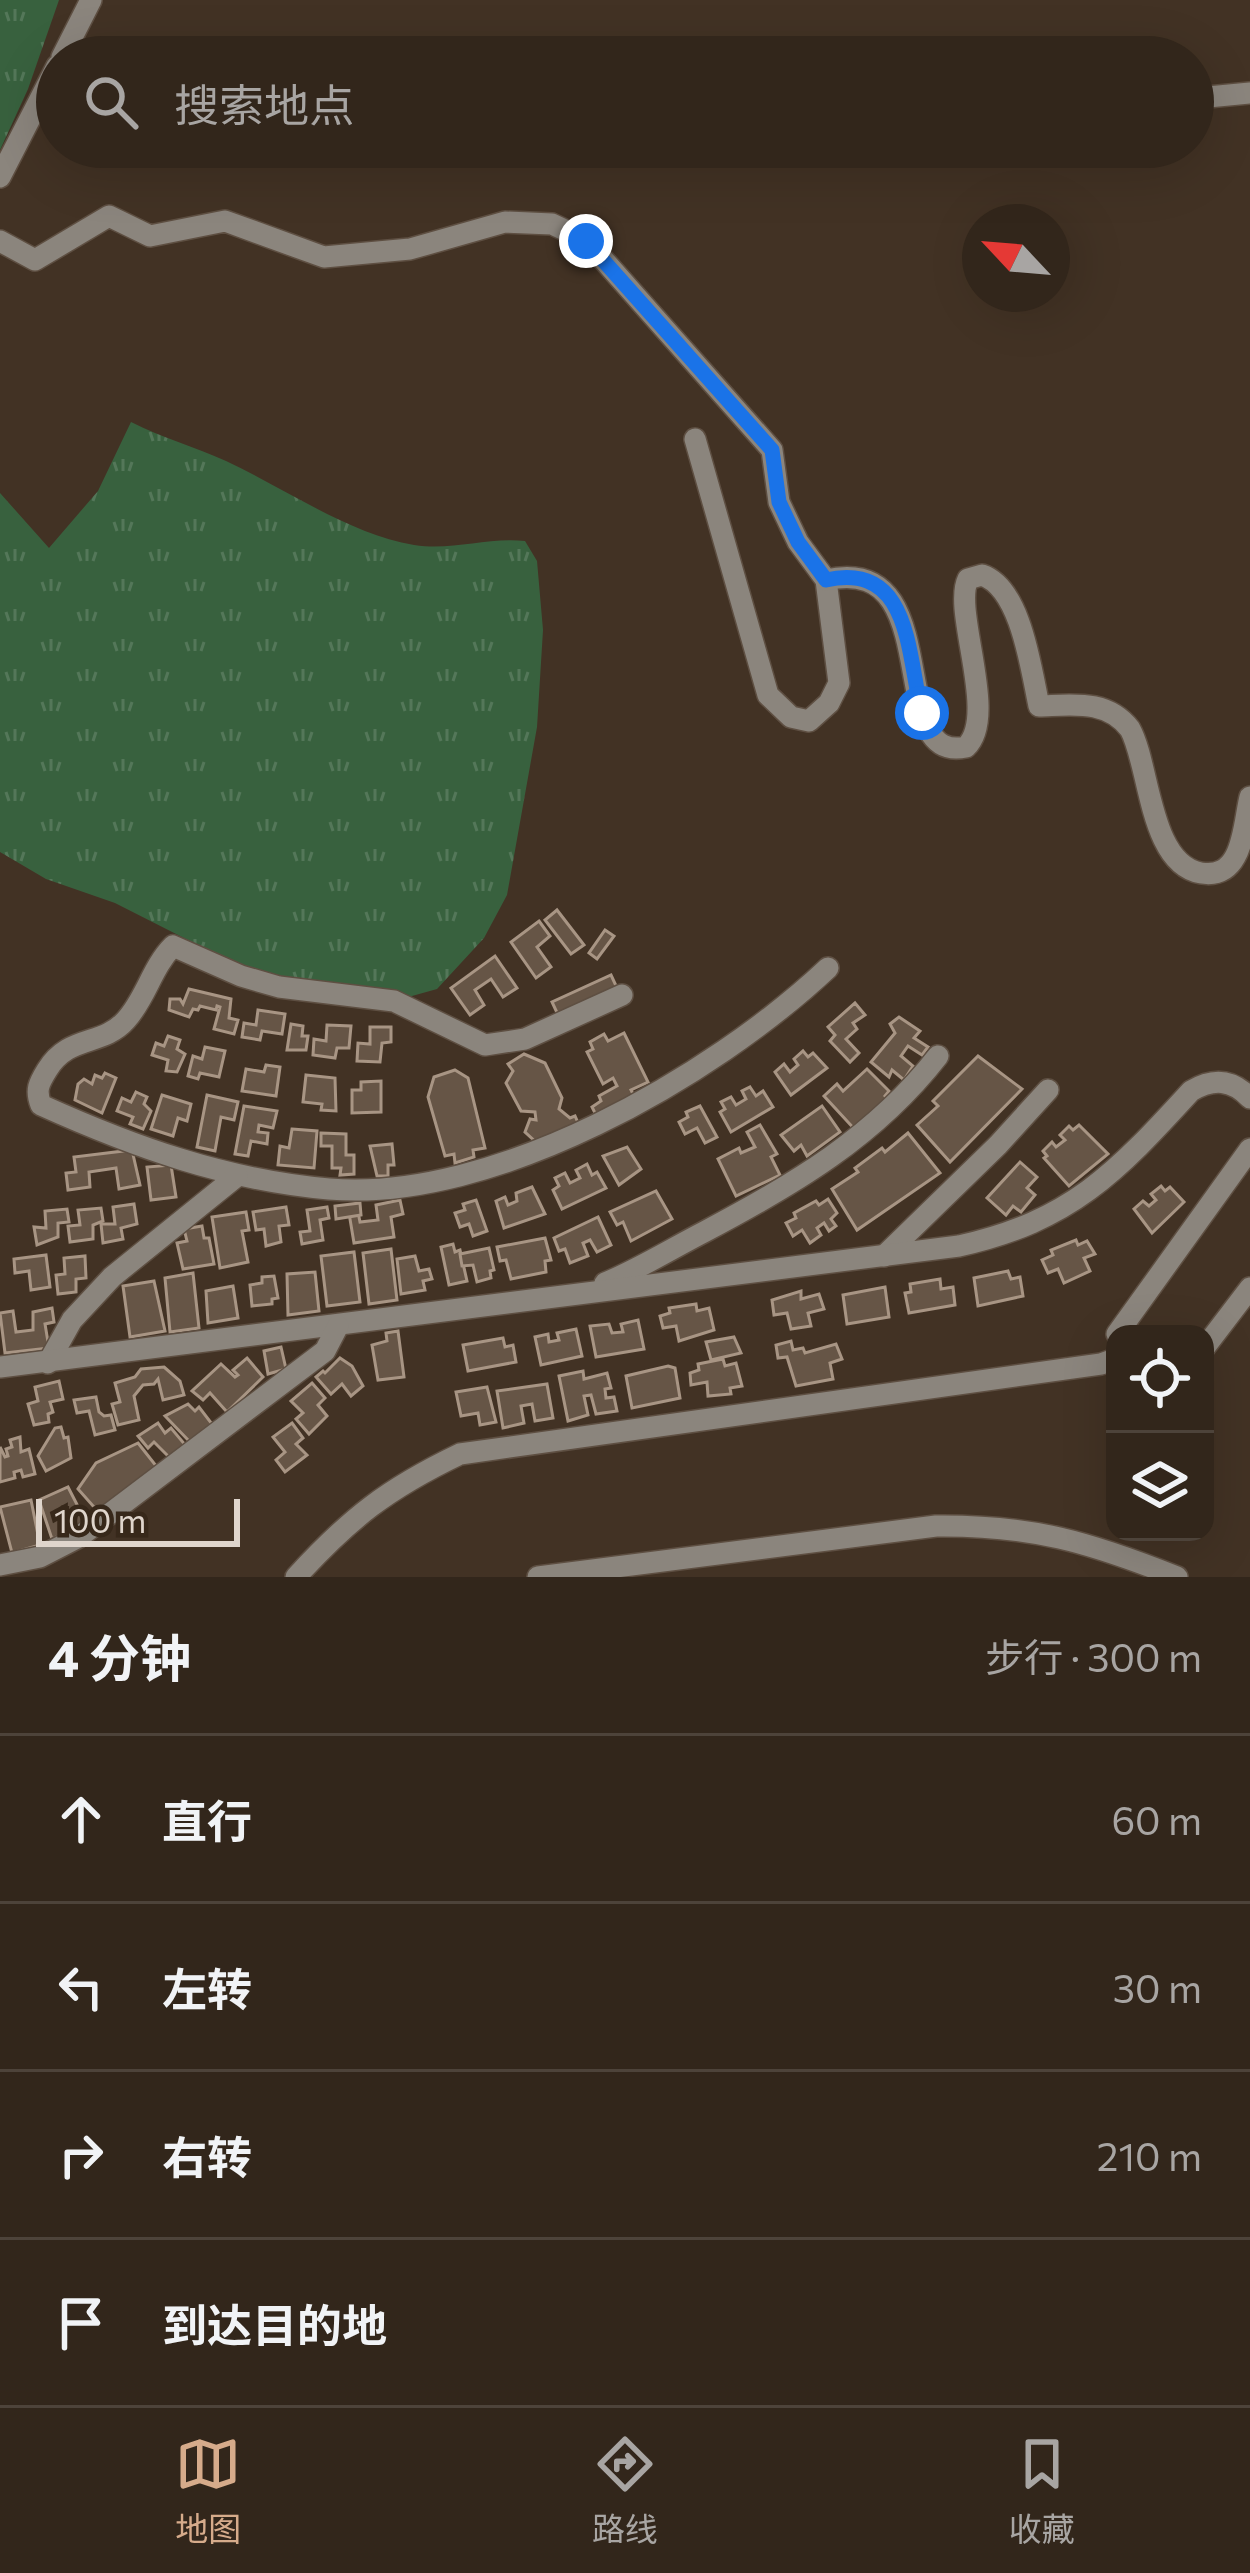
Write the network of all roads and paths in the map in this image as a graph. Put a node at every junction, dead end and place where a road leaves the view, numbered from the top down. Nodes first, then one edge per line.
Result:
1 (91, 0) edge
2 (73, 36) edge
3 (1250, 93) edge
4 (1214, 96) edge
5 (36, 107) edge
6 (0, 177) edge
7 (0, 241) edge
8 (695, 439) dead end
9 (826, 580) junction
10 (1250, 797) edge
11 (828, 968) dead end
12 (622, 995) dead end
13 (938, 1056) dead end
14 (1048, 1090) dead end
15 (1250, 1098) edge
16 (1250, 1149) edge
17 (238, 1176) junction
18 (884, 1256) junction
19 (1250, 1288) edge
20 (570, 1294) junction
21 (1123, 1325) edge
22 (338, 1326) junction
23 (1214, 1334) edge
24 (1106, 1362) edge
25 (48, 1364) junction
26 (0, 1367) edge
27 (0, 1565) edge
28 (296, 1577) edge
29 (538, 1577) edge
30 (1177, 1577) edge

1 - 2 street
3 - 4 street
5 - 6 street
7 - 9 street
8 - 9 street
9 - 10 street
11 - 17 street
12 - 17 street
13 - 20 street
14 - 18 street
15 - 18 street
16 - 21 street
17 - 25 street
18 - 20 street
19 - 23 street
20 - 22 street
22 - 25 street
22 - 27 street
24 - 28 street
25 - 26 street
29 - 30 street

